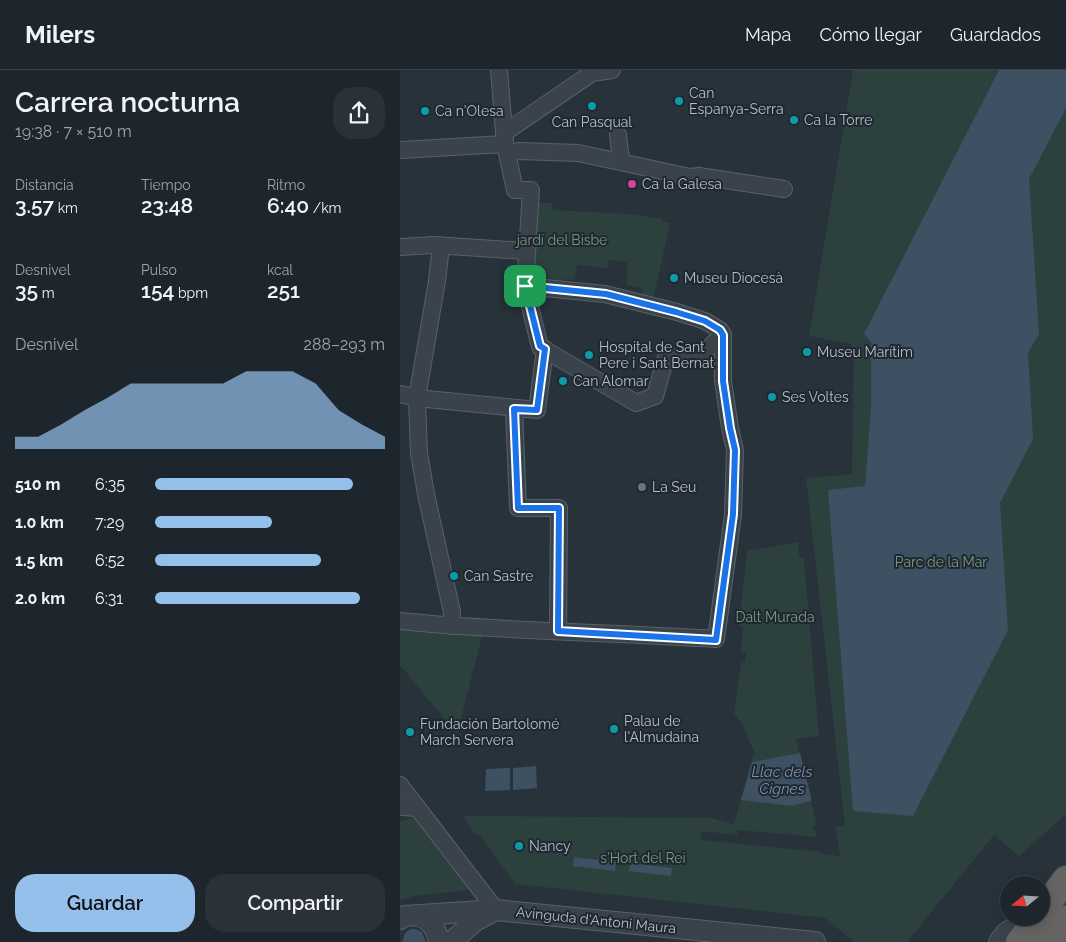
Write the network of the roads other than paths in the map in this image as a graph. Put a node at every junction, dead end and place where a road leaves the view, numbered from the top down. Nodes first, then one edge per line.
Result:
1 (499, 70) edge
2 (612, 70) edge
3 (588, 72) edge
4 (618, 135) dead end
5 (506, 143) junction
6 (400, 150) edge
7 (621, 161) junction
8 (784, 189) dead end
9 (441, 246) junction
10 (400, 247) edge
11 (526, 251) junction
12 (525, 286) junction
13 (723, 335) junction
14 (545, 349) junction
15 (400, 394) edge
16 (417, 398) junction
17 (514, 409) junction
18 (400, 620) edge
19 (451, 626) junction
20 (558, 631) junction
21 (400, 785) edge
22 (400, 807) edge
23 (418, 808) junction
24 (1066, 879) edge
25 (1050, 904) edge
26 (496, 910) junction
27 (420, 916) junction
28 (400, 919) edge
29 (1019, 926) edge
30 (1032, 926) edge
31 (1046, 926) edge
32 (1066, 930) edge
33 (668, 934) edge
34 (439, 942) edge
35 (451, 942) edge
36 (815, 942) edge
37 (999, 942) edge
38 (1018, 942) edge
39 (1049, 942) edge

1 - 5 street
2 - 3 street
3 - 5 street
4 - 7 street
5 - 6 street
5 - 7 street
5 - 11 street
7 - 8 street
9 - 10 street
9 - 11 street
9 - 16 street
11 - 12 street
12 - 13 street
12 - 14 street
13 - 14 street
13 - 20 street
14 - 17 street
15 - 16 street
16 - 17 street
16 - 19 street
17 - 20 street
18 - 19 street
19 - 20 street
21 - 23 street
22 - 23 street
23 - 26 street
24 - 25 highway
26 - 27 street, Avinguda d'Antoni Maura
26 - 33 street, Avinguda d'Antoni Maura
26 - 35 street
27 - 28 street, Avinguda d'Antoni Maura
27 - 34 street
29 - 37 street
30 - 38 highway
31 - 39 highway
32 - 39 street
33 - 36 street, Avinguda d'Antoni Maura

